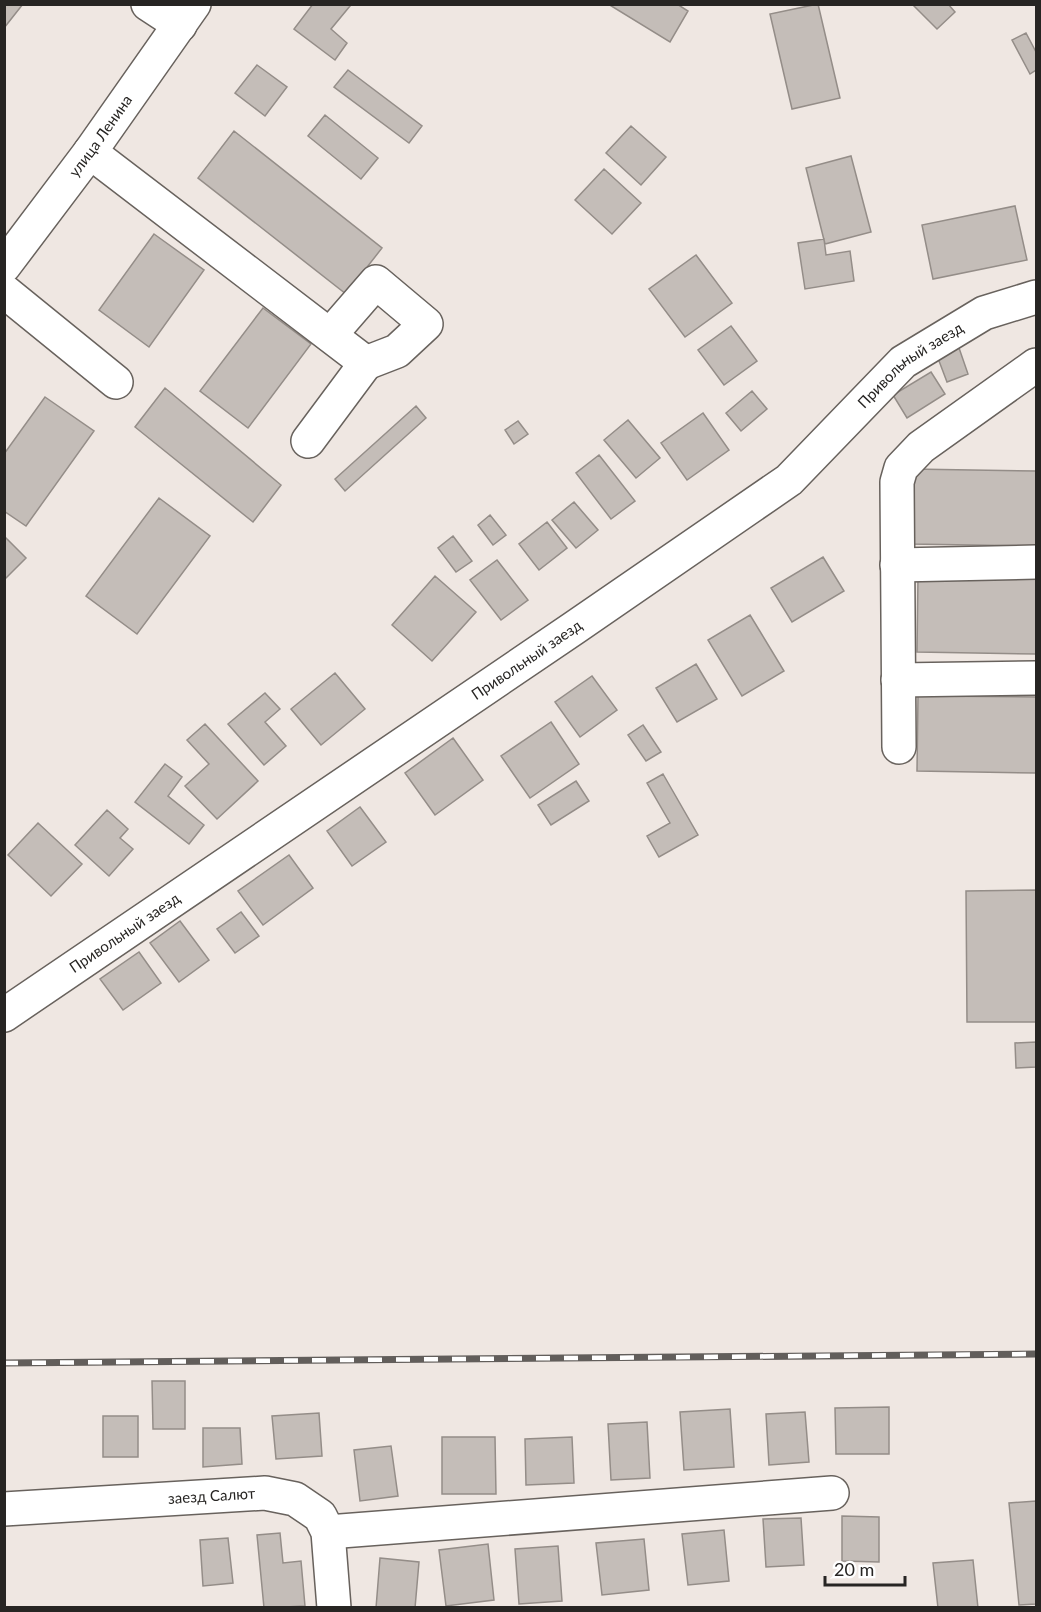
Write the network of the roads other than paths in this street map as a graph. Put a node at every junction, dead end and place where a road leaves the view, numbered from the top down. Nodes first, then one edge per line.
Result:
1 (148, 4) edge
2 (187, 15) edge
3 (90, 152) junction
4 (4, 266) edge
5 (4, 291) edge
6 (1036, 297) edge
7 (330, 335) junction
8 (366, 363) junction
9 (1036, 365) edge
10 (116, 382) dead end
11 (308, 441) dead end
12 (1036, 562) edge
13 (897, 565) junction
14 (1036, 678) edge
15 (898, 680) junction
16 (899, 747) dead end
17 (4, 1015) edge
18 (832, 1493) dead end
19 (4, 1509) edge
20 (328, 1532) junction
21 (334, 1608) edge

1 - 2 street
2 - 3 street, улица Ленина
3 - 4 street, улица Ленина
3 - 7 street
5 - 10 street
6 - 17 street, Привольный заезд
7 - 8 street
7 - 8 street
8 - 11 street
9 - 13 street
12 - 13 street
13 - 15 street
14 - 15 street
15 - 16 street
18 - 20 street
19 - 20 street, заезд Салют
20 - 21 street

